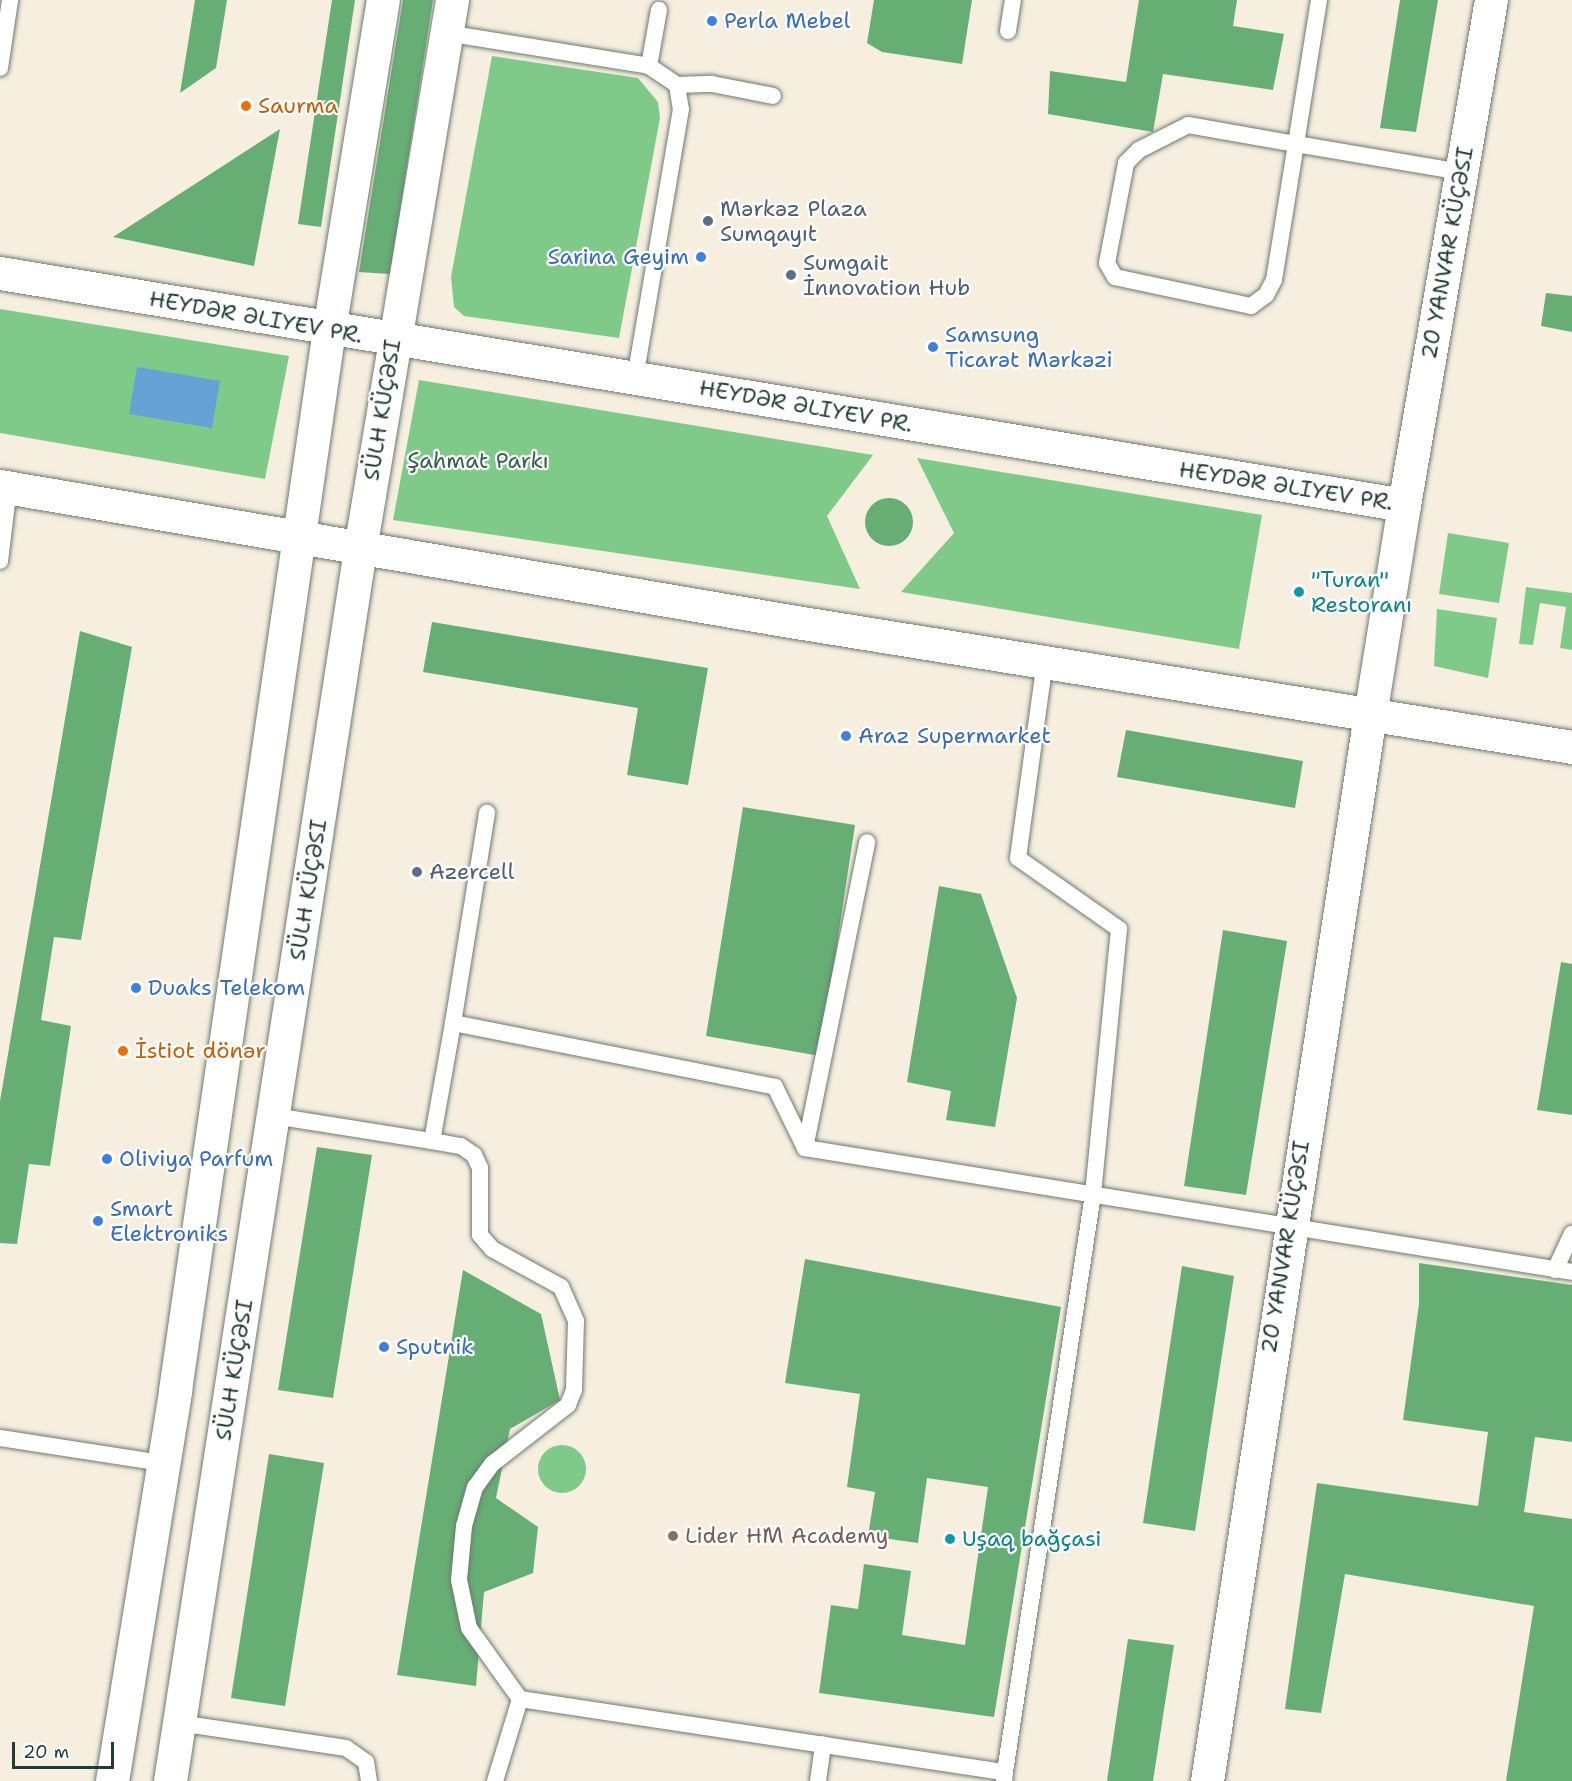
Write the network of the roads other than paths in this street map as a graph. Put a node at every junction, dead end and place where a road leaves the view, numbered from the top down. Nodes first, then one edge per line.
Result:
1 (10, 0) edge
2 (383, 0) edge
3 (452, 0) edge
4 (1013, 0) edge
5 (1319, 0) edge
6 (1491, 0) edge
7 (659, 10) dead end
8 (1008, 31) dead end
9 (446, 33) junction
10 (649, 66) junction
11 (0, 68) edge
12 (678, 85) junction
13 (773, 96) dead end
14 (1296, 144) junction
15 (1461, 172) junction
16 (0, 273) edge
17 (329, 329) junction
18 (393, 340) junction
19 (636, 377) junction
20 (4, 487) edge
21 (1404, 505) junction
22 (298, 538) junction
23 (360, 549) junction
24 (0, 561) edge
25 (1046, 661) junction
26 (1370, 714) junction
27 (1572, 747) edge
28 (487, 813) dead end
29 (867, 842) dead end
30 (453, 1023) junction
31 (274, 1116) junction
32 (432, 1141) junction
33 (805, 1148) junction
34 (1093, 1194) junction
35 (1288, 1226) junction
36 (1572, 1234) edge
37 (1564, 1271) edge
38 (0, 1438) edge
39 (161, 1463) junction
40 (520, 1699) junction
41 (179, 1723) junction
42 (823, 1744) junction
43 (1004, 1776) edge
44 (112, 1781) edge
45 (170, 1781) edge
46 (369, 1781) edge
47 (495, 1781) edge
48 (818, 1781) edge
49 (1207, 1781) edge

1 - 11 lane
2 - 17 main road
3 - 9 main road, SÜLH KÜÇƏSI
4 - 8 lane
5 - 14 lane
6 - 15 main road, 20 YANVAR KÜÇƏSI
7 - 10 lane
9 - 10 lane
9 - 18 main road, SÜLH KÜÇƏSI
10 - 12 lane
12 - 13 lane
12 - 19 lane
14 - 14 lane
14 - 15 lane
15 - 21 main road, 20 YANVAR KÜÇƏSI
16 - 17 main road, HEYDƏR ƏLIYEV PR.
17 - 18 main road, HEYDƏR ƏLIYEV PR.
17 - 22 main road
18 - 19 main road, HEYDƏR ƏLIYEV PR.
18 - 23 main road, SÜLH KÜÇƏSI
19 - 21 main road, HEYDƏR ƏLIYEV PR.
20 - 22 main road
20 - 24 lane
21 - 26 main road, HEYDƏR ƏLIYEV PR.
22 - 23 main road
22 - 39 main road
23 - 25 main road
23 - 31 main road, SÜLH KÜÇƏSI
25 - 26 main road
25 - 34 lane
26 - 27 main road
26 - 35 main road, 20 YANVAR KÜÇƏSI
28 - 30 lane
29 - 33 lane
30 - 32 lane
30 - 33 lane
31 - 32 lane
31 - 41 main road, SÜLH KÜÇƏSI
32 - 40 lane
33 - 34 lane
34 - 35 lane
34 - 43 lane
35 - 37 lane
35 - 49 main road, 20 YANVAR KÜÇƏSI
36 - 37 lane
38 - 39 lane
39 - 44 main road
40 - 42 lane
40 - 47 lane
41 - 45 main road, SÜLH KÜÇƏSI
41 - 46 lane
42 - 43 lane
42 - 48 lane

